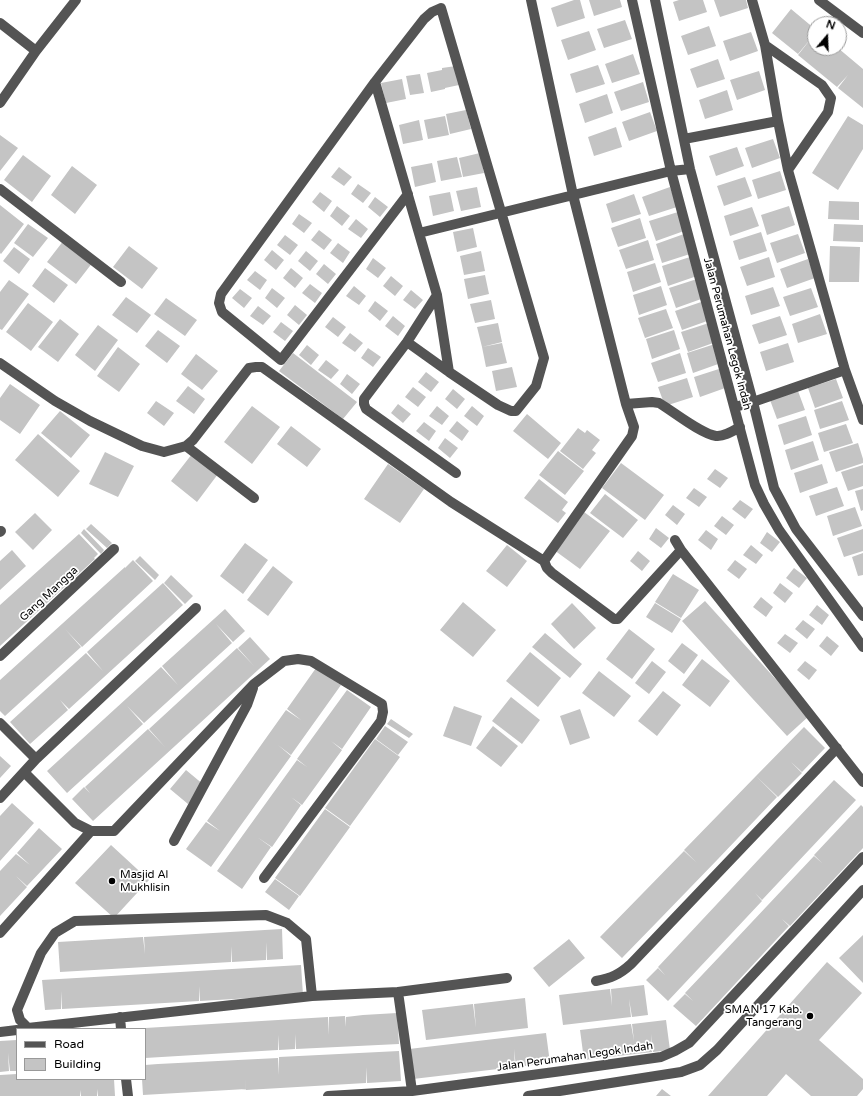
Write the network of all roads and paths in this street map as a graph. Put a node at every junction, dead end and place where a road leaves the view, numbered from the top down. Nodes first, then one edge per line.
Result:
1 (76, 0) edge
2 (532, 0) edge
3 (632, 0) edge
4 (655, 0) edge
5 (752, 0) edge
6 (819, 0) edge
7 (0, 23) edge
8 (863, 33) edge
9 (765, 44) junction
10 (36, 51) junction
11 (375, 82) junction
12 (0, 104) edge
13 (778, 121) junction
14 (684, 139) junction
15 (690, 170) junction
16 (788, 170) junction
17 (671, 172) junction
18 (0, 189) edge
19 (408, 194) junction
20 (573, 195) junction
21 (501, 213) junction
22 (419, 233) junction
23 (121, 282) dead end
24 (437, 295) junction
25 (408, 342) junction
26 (0, 363) edge
27 (845, 370) junction
28 (449, 372) junction
29 (753, 402) junction
30 (626, 404) junction
31 (735, 408) junction
32 (863, 420) edge
33 (740, 428) junction
34 (186, 446) junction
35 (456, 473) dead end
36 (254, 498) dead end
37 (675, 540) dead end
38 (114, 549) dead end
39 (680, 550) junction
40 (544, 561) junction
41 (196, 608) dead end
42 (863, 616) edge
43 (863, 647) edge
44 (0, 656) edge
45 (254, 684) junction
46 (0, 723) edge
47 (837, 748) junction
48 (36, 759) junction
49 (24, 772) junction
50 (863, 782) edge
51 (0, 798) edge
52 (91, 831) junction
53 (174, 841) dead end
54 (863, 857) edge
55 (264, 878) dead end
56 (863, 890) edge
57 (0, 933) edge
58 (507, 978) dead end
59 (596, 981) dead end
60 (398, 992) junction
61 (312, 996) junction
62 (120, 1017) junction
63 (24, 1028) edge
64 (121, 1028) edge
65 (16, 1030) edge
66 (0, 1032) edge
67 (126, 1080) edge
68 (412, 1091) junction
69 (128, 1096) edge
70 (328, 1096) edge
71 (528, 1096) edge

1 - 10 street
2 - 20 street
3 - 17 street, Jalan Perumahan Legok Indah
4 - 14 street, Jalan Perumahan Legok Indah
5 - 9 street
6 - 8 street
7 - 10 street
9 - 13 street
9 - 16 street
10 - 12 street
11 - 19 street
11 - 19 street
11 - 21 street
13 - 14 street
13 - 16 street
14 - 15 street, Jalan Perumahan Legok Indah
15 - 17 street
15 - 29 street, Jalan Perumahan Legok Indah
16 - 27 street
17 - 20 street
17 - 31 street, Jalan Perumahan Legok Indah
18 - 23 street
19 - 22 street
20 - 21 street
20 - 30 street
21 - 22 street
21 - 28 street
22 - 24 street
24 - 25 street
24 - 28 street
25 - 28 street
25 - 35 street
26 - 34 street
27 - 29 street
27 - 32 street
29 - 31 street
29 - 42 street, Jalan Perumahan Legok Indah
30 - 33 street
30 - 40 street
31 - 33 street, Jalan Perumahan Legok Indah
33 - 43 street, Jalan Perumahan Legok Indah
34 - 36 street
34 - 40 street
37 - 39 street
38 - 44 street, Gang Mangga
39 - 40 street
39 - 47 street
41 - 48 street
45 - 52 street
45 - 53 street
45 - 55 street
46 - 48 street
47 - 50 street
47 - 59 street
48 - 49 street
49 - 51 street
49 - 52 street
52 - 57 street
54 - 68 street, Jalan Perumahan Legok Indah
56 - 71 street
58 - 60 street
60 - 61 street
60 - 68 street
61 - 62 street
61 - 63 street
62 - 63 street
62 - 64 street
65 - 66 street
67 - 69 street
68 - 70 street, Jalan Perumahan Legok Indah

